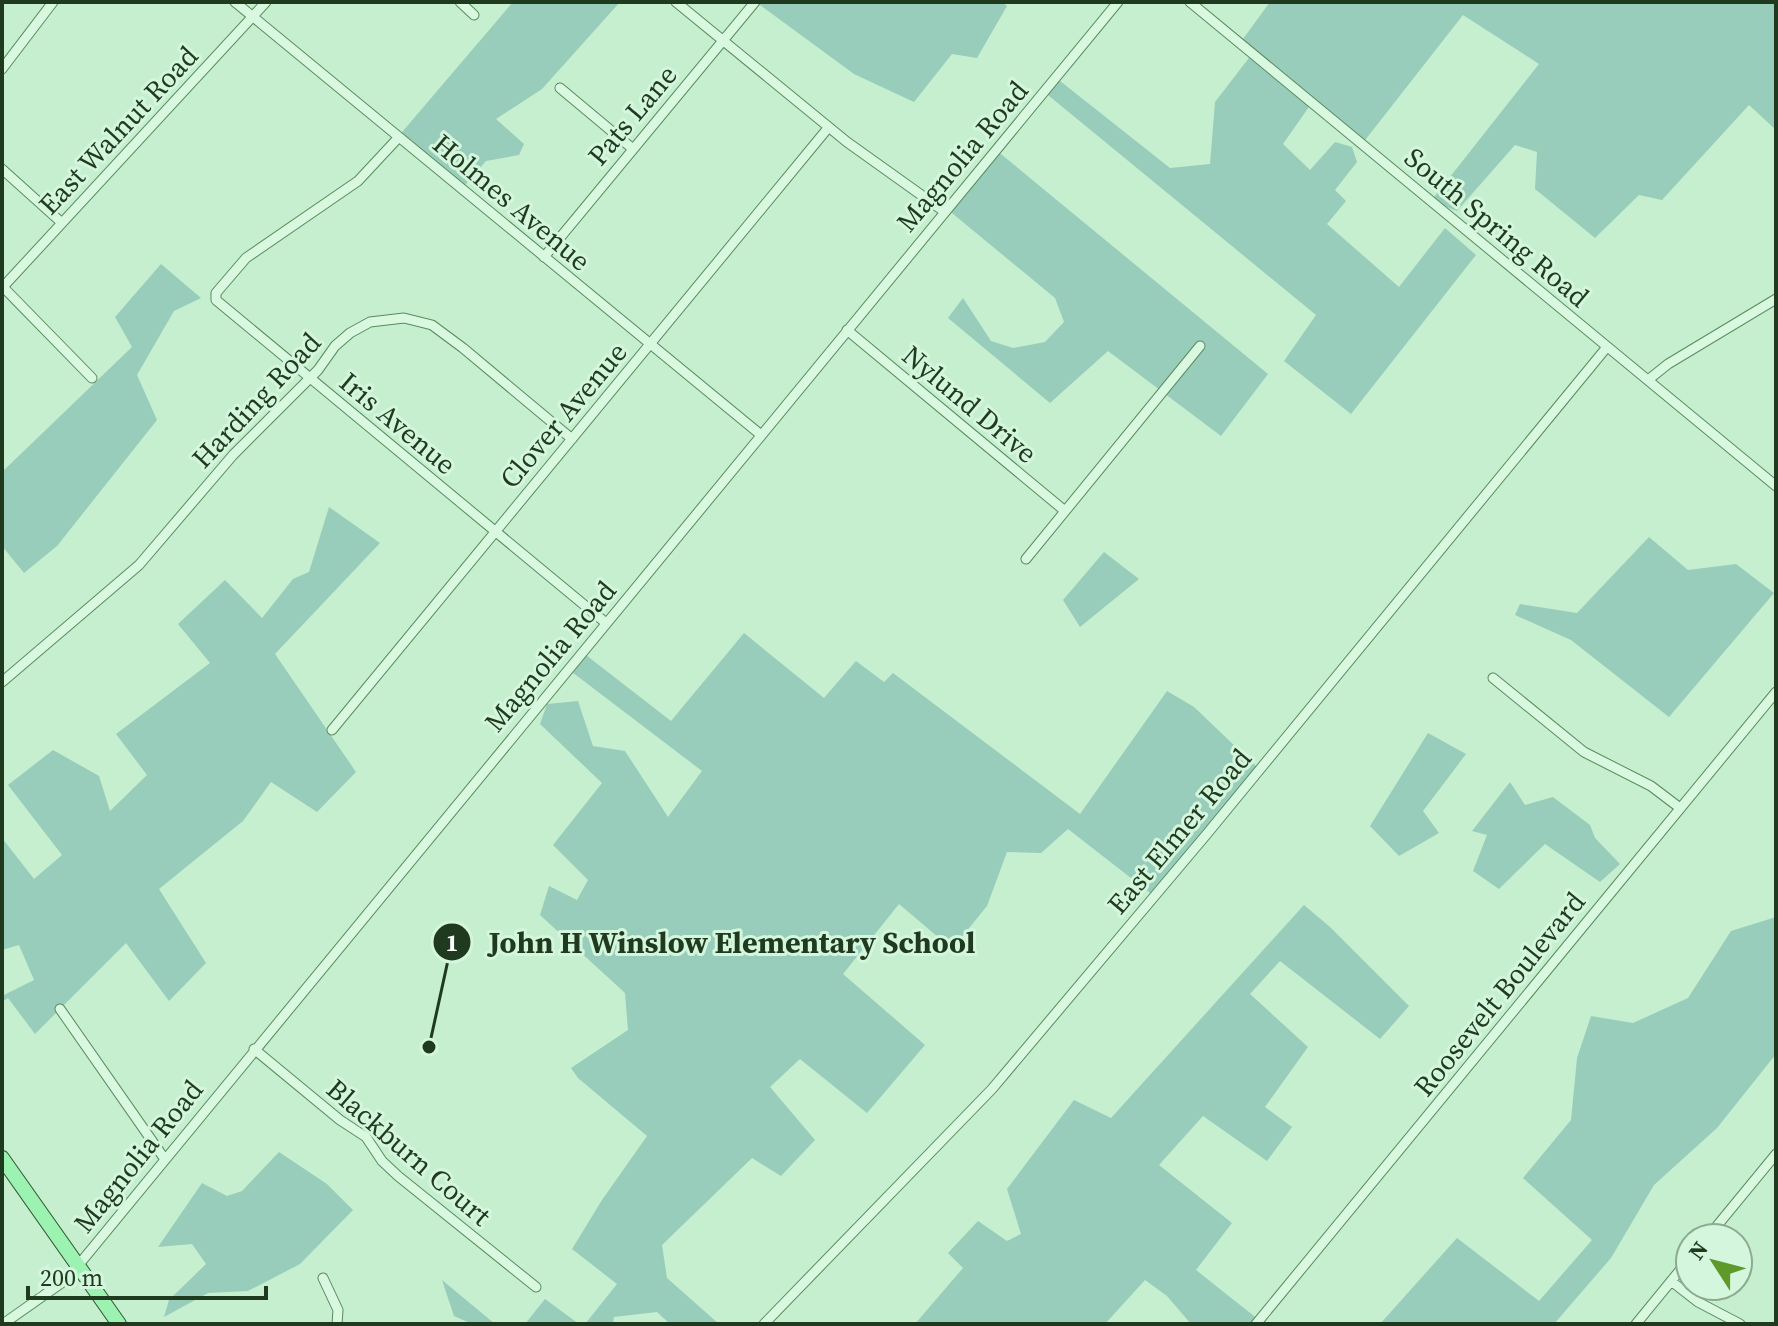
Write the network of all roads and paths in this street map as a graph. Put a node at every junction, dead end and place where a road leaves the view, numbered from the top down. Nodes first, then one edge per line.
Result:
1 (37, 2) edge
2 (235, 2) edge
3 (266, 2) edge
4 (460, 2) edge
5 (676, 2) edge
6 (755, 2) edge
7 (1118, 2) edge
8 (1190, 2) edge
9 (50, 6) edge
10 (474, 15) dead end
11 (253, 17) junction
12 (722, 41) junction
13 (2, 69) edge
14 (560, 88) dead end
15 (828, 128) junction
16 (399, 137) junction
17 (633, 149) junction
18 (2, 169) edge
19 (945, 212) junction
20 (62, 223) junction
21 (544, 257) junction
22 (3, 287) edge
23 (1776, 299) edge
24 (847, 330) junction
25 (650, 344) junction
26 (1200, 346) dead end
27 (1607, 347) junction
28 (92, 378) dead end
29 (309, 378) junction
30 (1648, 380) junction
31 (761, 435) junction
32 (572, 439) junction
33 (1776, 486) edge
34 (1065, 511) junction
35 (495, 532) junction
36 (1026, 559) dead end
37 (606, 623) junction
38 (1493, 678) dead end
39 (2, 682) edge
40 (1776, 692) edge
41 (332, 730) dead end
42 (1680, 808) junction
43 (60, 1009) dead end
44 (254, 1049) junction
45 (1776, 1154) edge
46 (2, 1158) edge
47 (164, 1158) junction
48 (1720, 1222) edge
49 (78, 1265) junction
50 (1674, 1277) edge
51 (323, 1278) dead end
52 (1671, 1281) junction
53 (536, 1287) dead end
54 (3, 1324) edge
55 (119, 1324) edge
56 (337, 1324) edge
57 (764, 1324) edge
58 (1256, 1324) edge
59 (1636, 1324) edge
60 (1740, 1324) edge

1 - 9 street
2 - 11 street, Holmes Avenue
3 - 11 street, East Walnut Road
4 - 10 street
5 - 12 street
6 - 12 street, Pats Lane
7 - 19 street, Magnolia Road
8 - 27 street, South Spring Road
9 - 13 street
11 - 16 street, Holmes Avenue
11 - 20 street, East Walnut Road
12 - 15 street
12 - 17 street, Pats Lane
14 - 17 street
15 - 19 street
15 - 25 street, Clover Avenue
16 - 21 street, Holmes Avenue
16 - 29 street, Iris Avenue
17 - 21 street, Pats Lane
18 - 20 street
19 - 24 street, Magnolia Road
20 - 22 street, East Walnut Road
21 - 25 street, Holmes Avenue
22 - 28 street
23 - 30 street
24 - 31 street, Magnolia Road
24 - 34 street, Nylund Drive
25 - 31 street, Holmes Avenue
25 - 32 street, Clover Avenue
26 - 34 street
27 - 30 street, South Spring Road
27 - 57 street, East Elmer Road
29 - 32 street, Harding Road
29 - 35 street, Iris Avenue
29 - 39 street, Harding Road
30 - 33 street, South Spring Road
31 - 37 street, Magnolia Road
32 - 35 street, Clover Avenue
34 - 36 street
35 - 37 street, Iris Avenue
35 - 41 street, Clover Avenue
37 - 44 street, Magnolia Road
38 - 42 street
40 - 42 street, Roosevelt Boulevard
42 - 58 street, Roosevelt Boulevard
43 - 47 street
44 - 47 street, Magnolia Road
44 - 53 street, Blackburn Court
45 - 48 street
46 - 49 main road
47 - 49 street, Magnolia Road
49 - 54 street, Magnolia Road
49 - 55 main road
50 - 52 street
51 - 56 street
52 - 59 street
52 - 60 street

